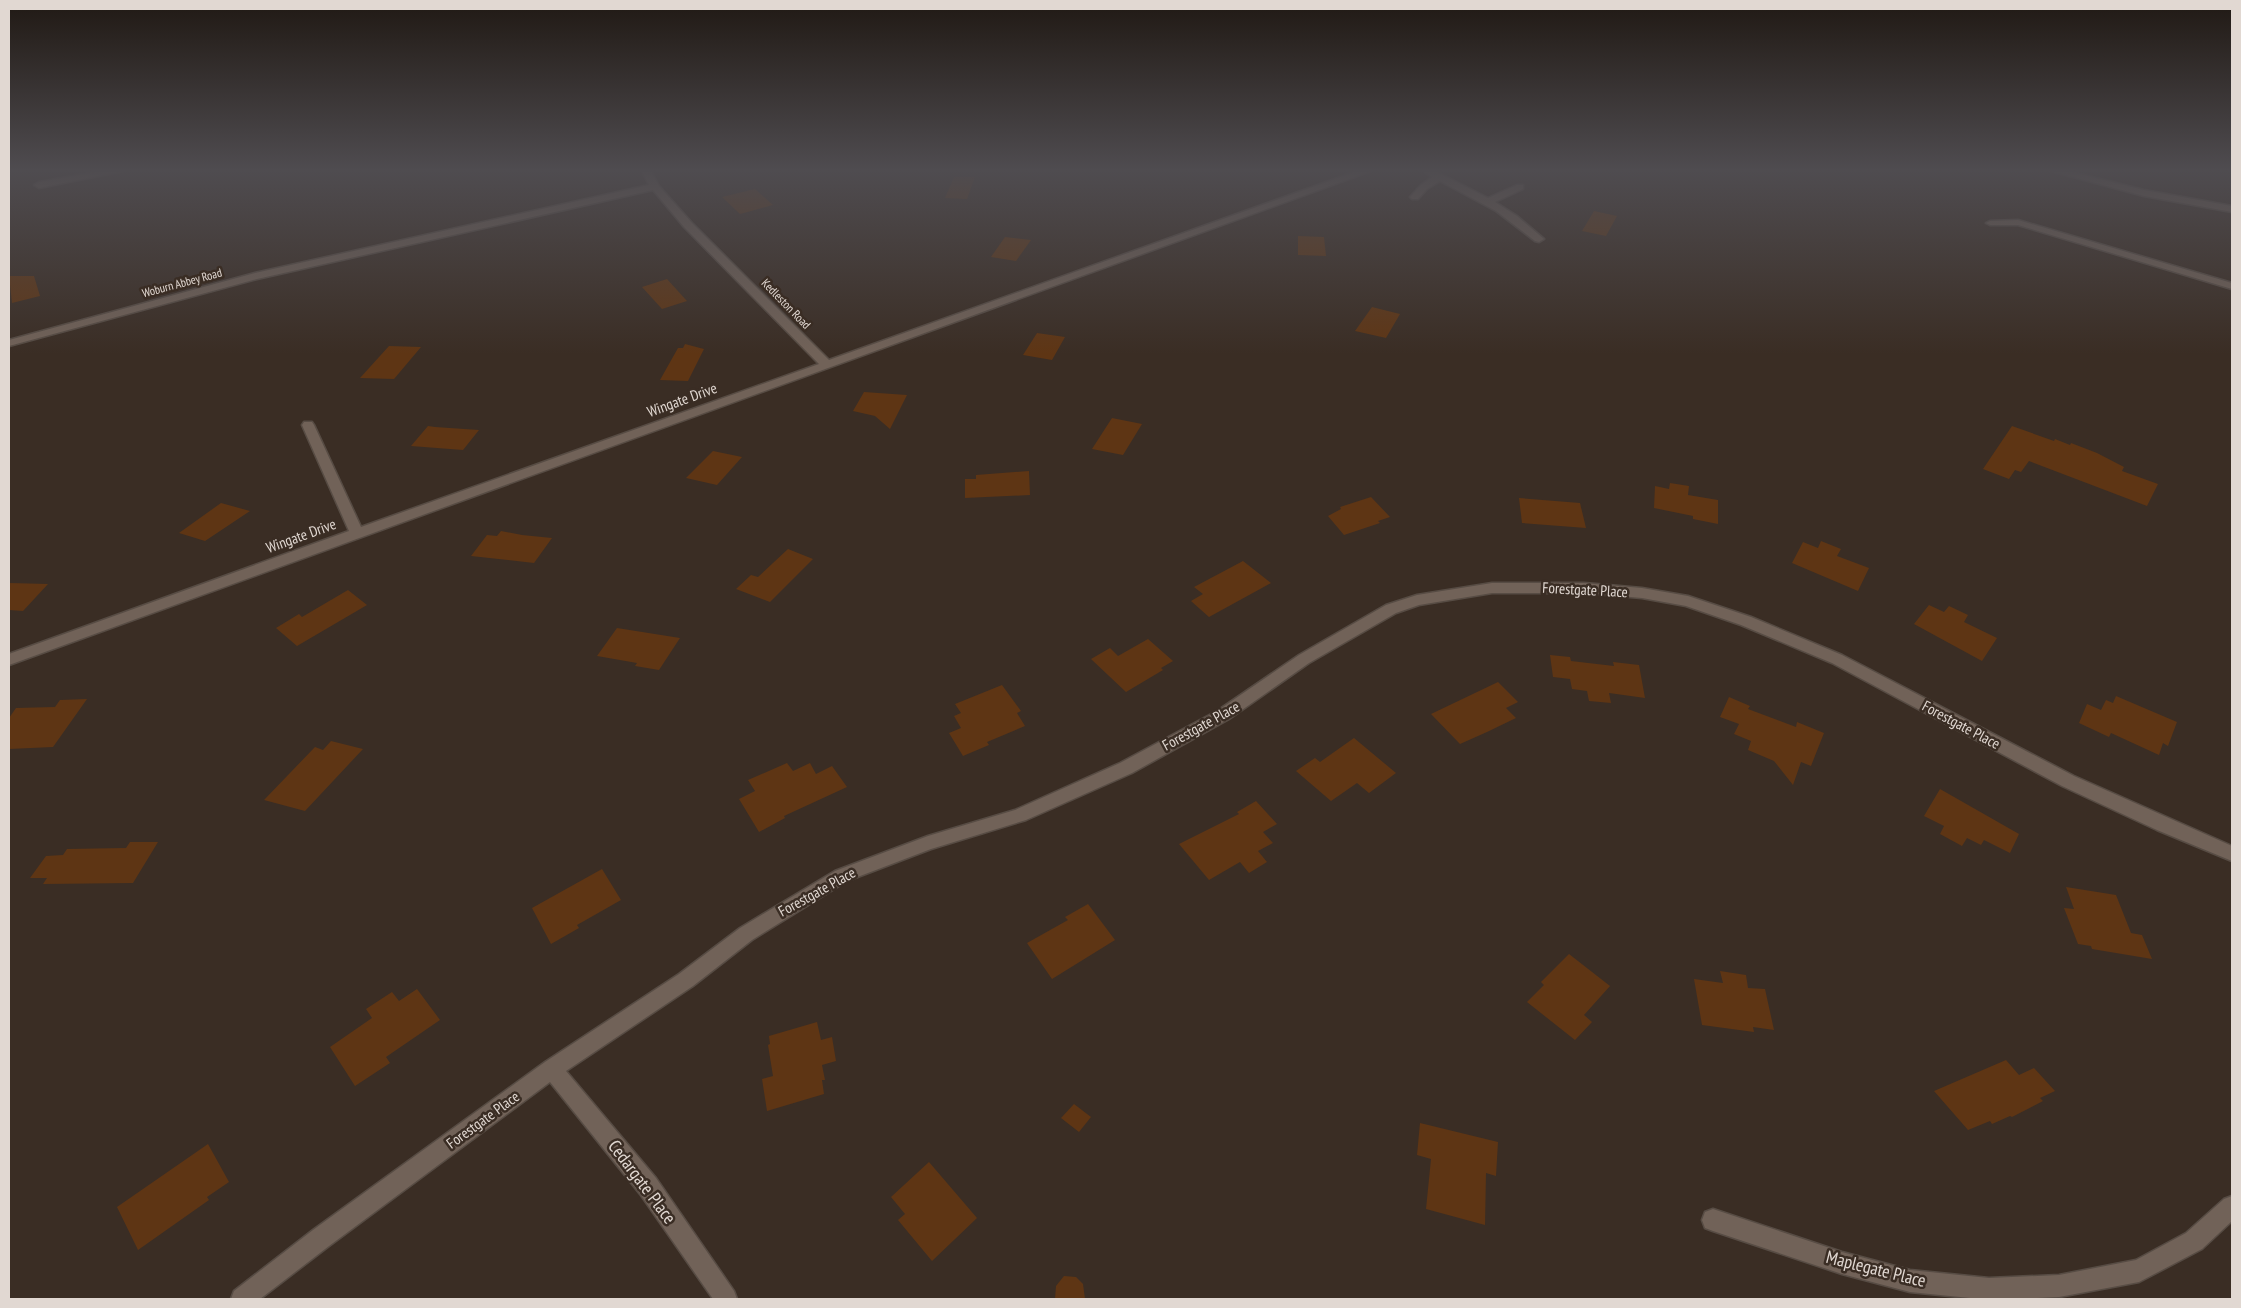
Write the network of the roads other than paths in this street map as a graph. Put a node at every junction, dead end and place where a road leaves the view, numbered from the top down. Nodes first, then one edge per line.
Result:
1 (453, 232) edge
2 (694, 232) edge
3 (1198, 232) edge
4 (1531, 232) edge
5 (2052, 232) edge
6 (1539, 239) dead end
7 (2232, 286) edge
8 (9, 342) edge
9 (828, 366) junction
10 (308, 425) dead end
11 (357, 534) junction
12 (9, 660) edge
13 (2232, 854) edge
14 (552, 1069) junction
15 (2232, 1207) edge
16 (1713, 1220) dead end
17 (242, 1299) edge
18 (726, 1299) edge

1 - 8 street, Woburn Abbey Road
2 - 9 street, Kedleston Road
3 - 9 street, Wingate Drive
4 - 6 street
5 - 7 lane
9 - 11 street, Wingate Drive
10 - 11 street
11 - 12 street, Wingate Drive
13 - 14 street, Forestgate Place
14 - 17 street, Forestgate Place
14 - 18 street, Cedargate Place
15 - 16 street, Maplegate Place

